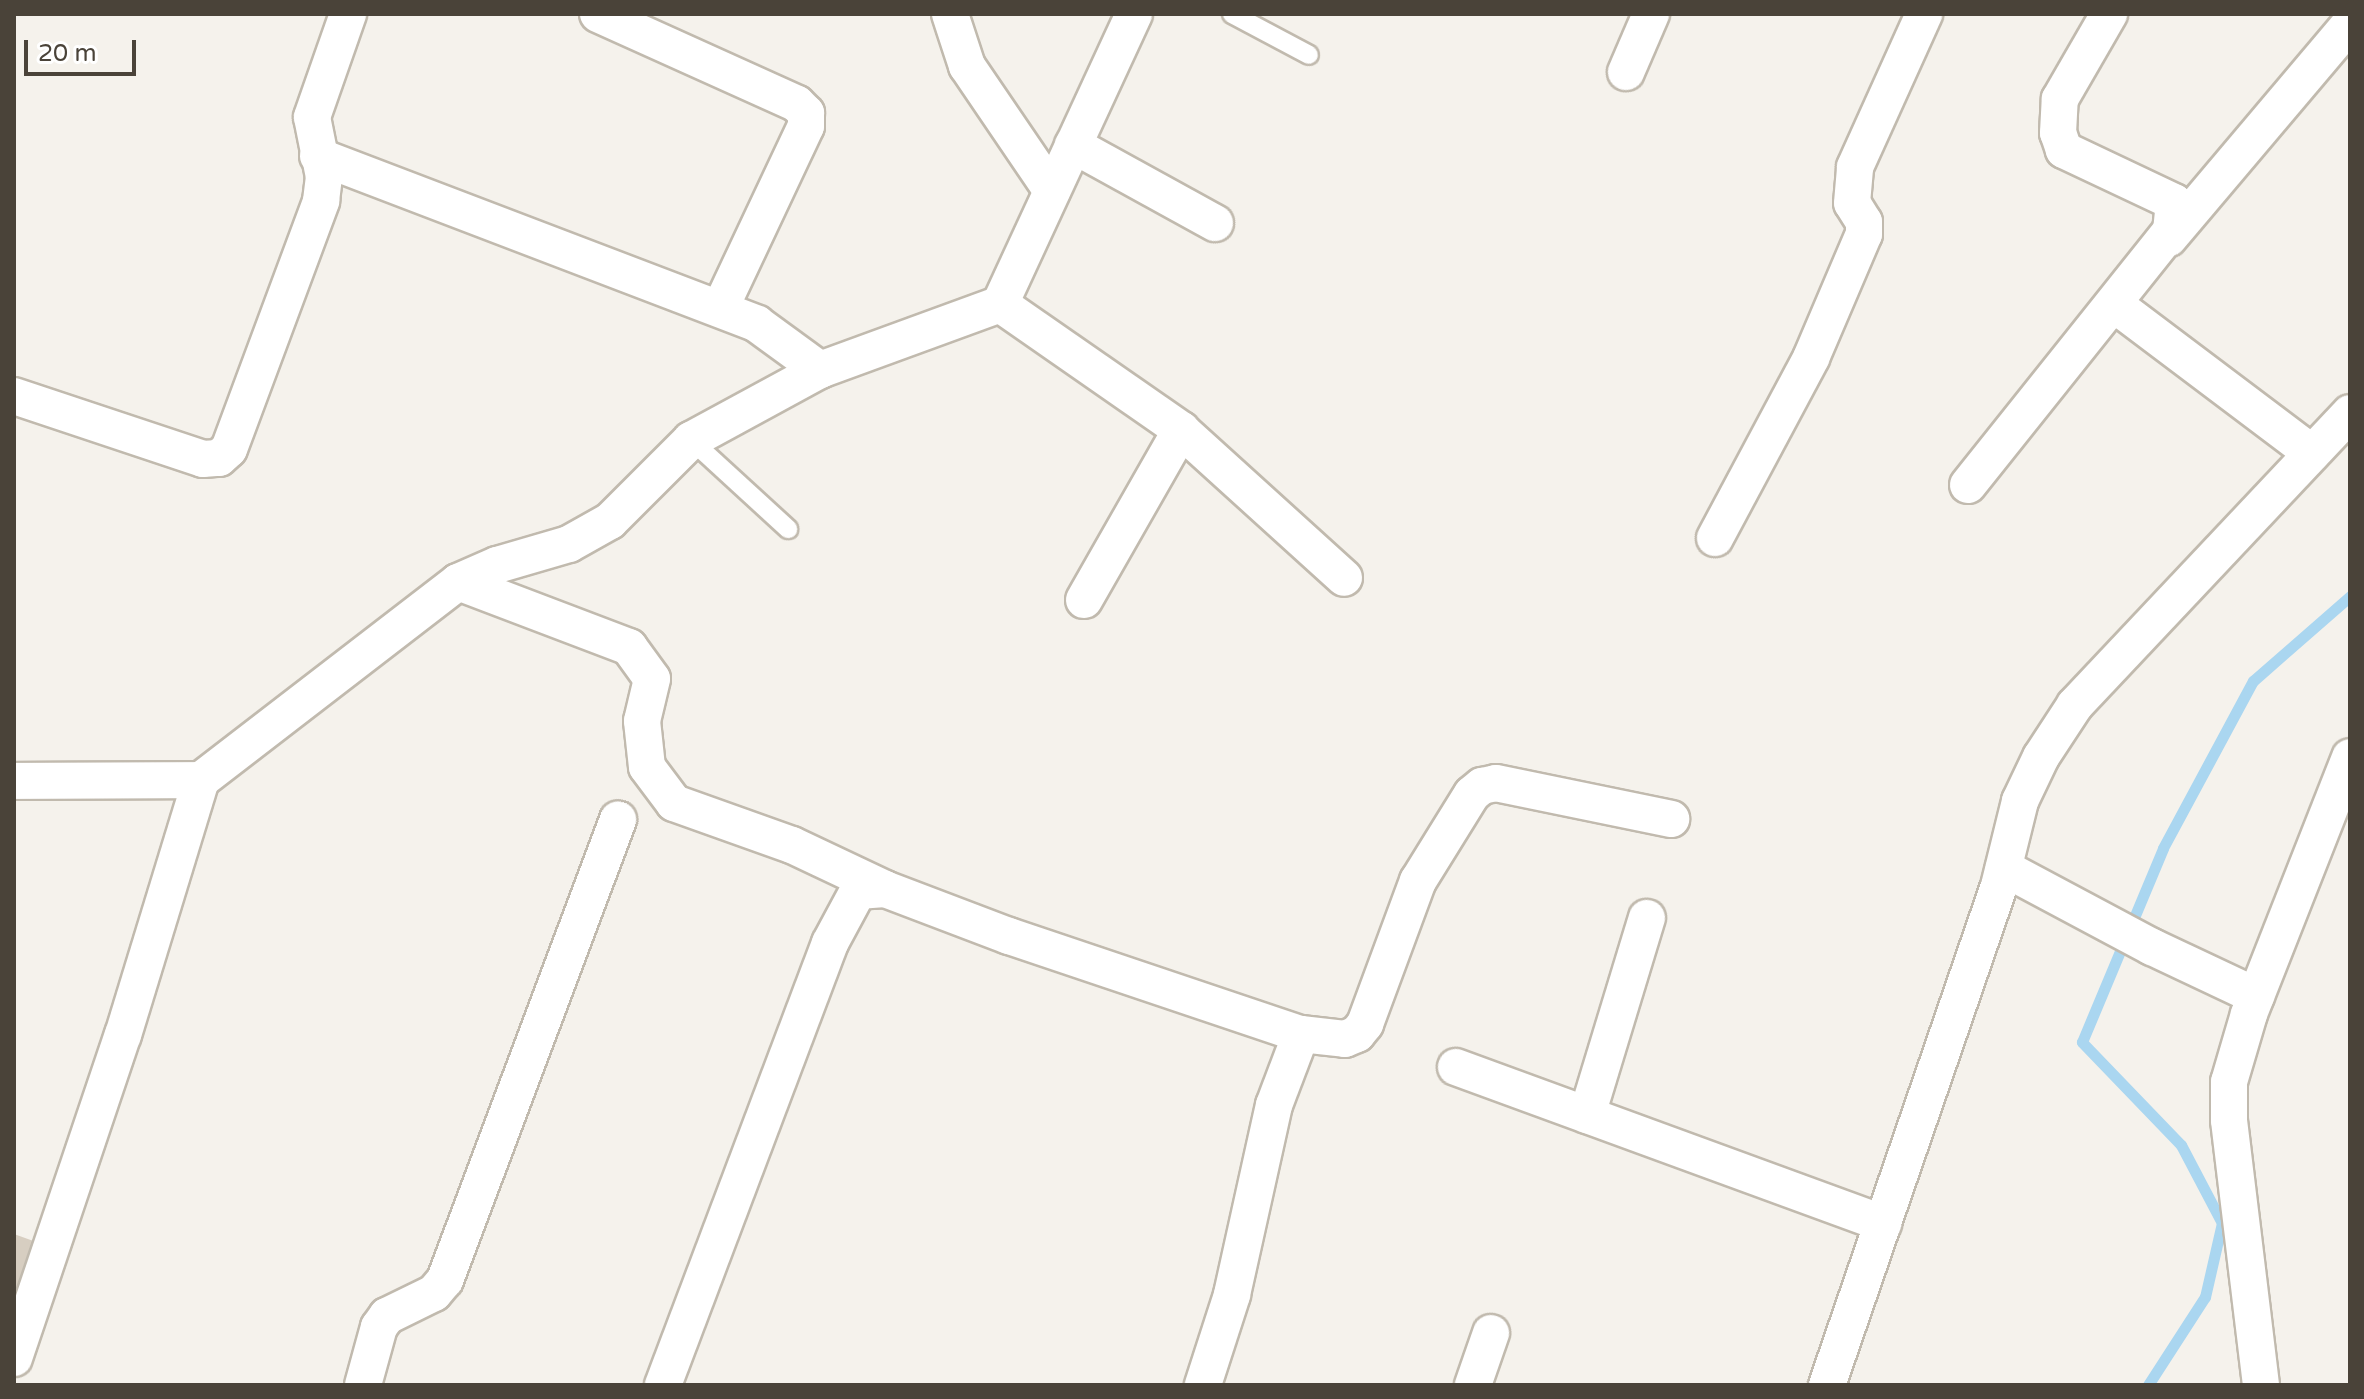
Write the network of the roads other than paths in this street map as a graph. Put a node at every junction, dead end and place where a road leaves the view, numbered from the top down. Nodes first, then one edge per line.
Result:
1 (348, 14) edge
2 (950, 14) edge
3 (1134, 14) edge
4 (1232, 14) edge
5 (1651, 14) edge
6 (1924, 14) edge
7 (2109, 14) edge
8 (609, 16) edge
9 (2350, 24) edge
10 (1309, 55) dead end
11 (1626, 72) dead end
12 (1073, 145) junction
13 (318, 156) junction
14 (1052, 191) junction
15 (1215, 223) dead end
16 (2160, 248) junction
17 (1000, 304) junction
18 (2114, 304) junction
19 (720, 309) junction
20 (820, 370) junction
21 (14, 396) edge
22 (2350, 413) edge
23 (1181, 430) junction
24 (691, 440) junction
25 (2312, 453) junction
26 (1968, 485) dead end
27 (788, 529) dead end
28 (1715, 538) dead end
29 (1344, 578) dead end
30 (458, 582) junction
31 (1084, 600) dead end
32 (2348, 766) edge
33 (201, 780) junction
34 (14, 781) edge
35 (618, 819) dead end
36 (1671, 819) dead end
37 (2004, 868) junction
38 (885, 889) junction
39 (1647, 918) dead end
40 (2256, 996) junction
41 (1301, 1034) junction
42 (1456, 1067) dead end
43 (1587, 1115) junction
44 (1883, 1223) junction
45 (1491, 1333) dead end
46 (14, 1358) edge
47 (363, 1385) edge
48 (663, 1385) edge
49 (1203, 1385) edge
50 (1473, 1385) edge
51 (1827, 1385) edge
52 (2261, 1385) edge

1 - 13 street
2 - 14 street
3 - 12 street
4 - 10 lane
5 - 11 street
6 - 28 street
7 - 16 street
8 - 19 street
9 - 16 street
12 - 14 street
12 - 15 street
13 - 19 street
13 - 21 street
14 - 17 street
16 - 18 street
17 - 20 street
17 - 23 street
18 - 25 street
18 - 26 street
19 - 20 street
20 - 24 street
22 - 25 street
23 - 29 street
23 - 31 street
24 - 27 lane
24 - 30 street
25 - 37 street
30 - 33 street
30 - 38 street
32 - 40 street
33 - 34 street
33 - 46 street
35 - 47 street
36 - 41 street
37 - 40 street
37 - 44 street
38 - 41 street
38 - 48 street
39 - 43 street
40 - 52 street
41 - 49 street
42 - 43 street
43 - 44 street
44 - 51 street
45 - 50 street

